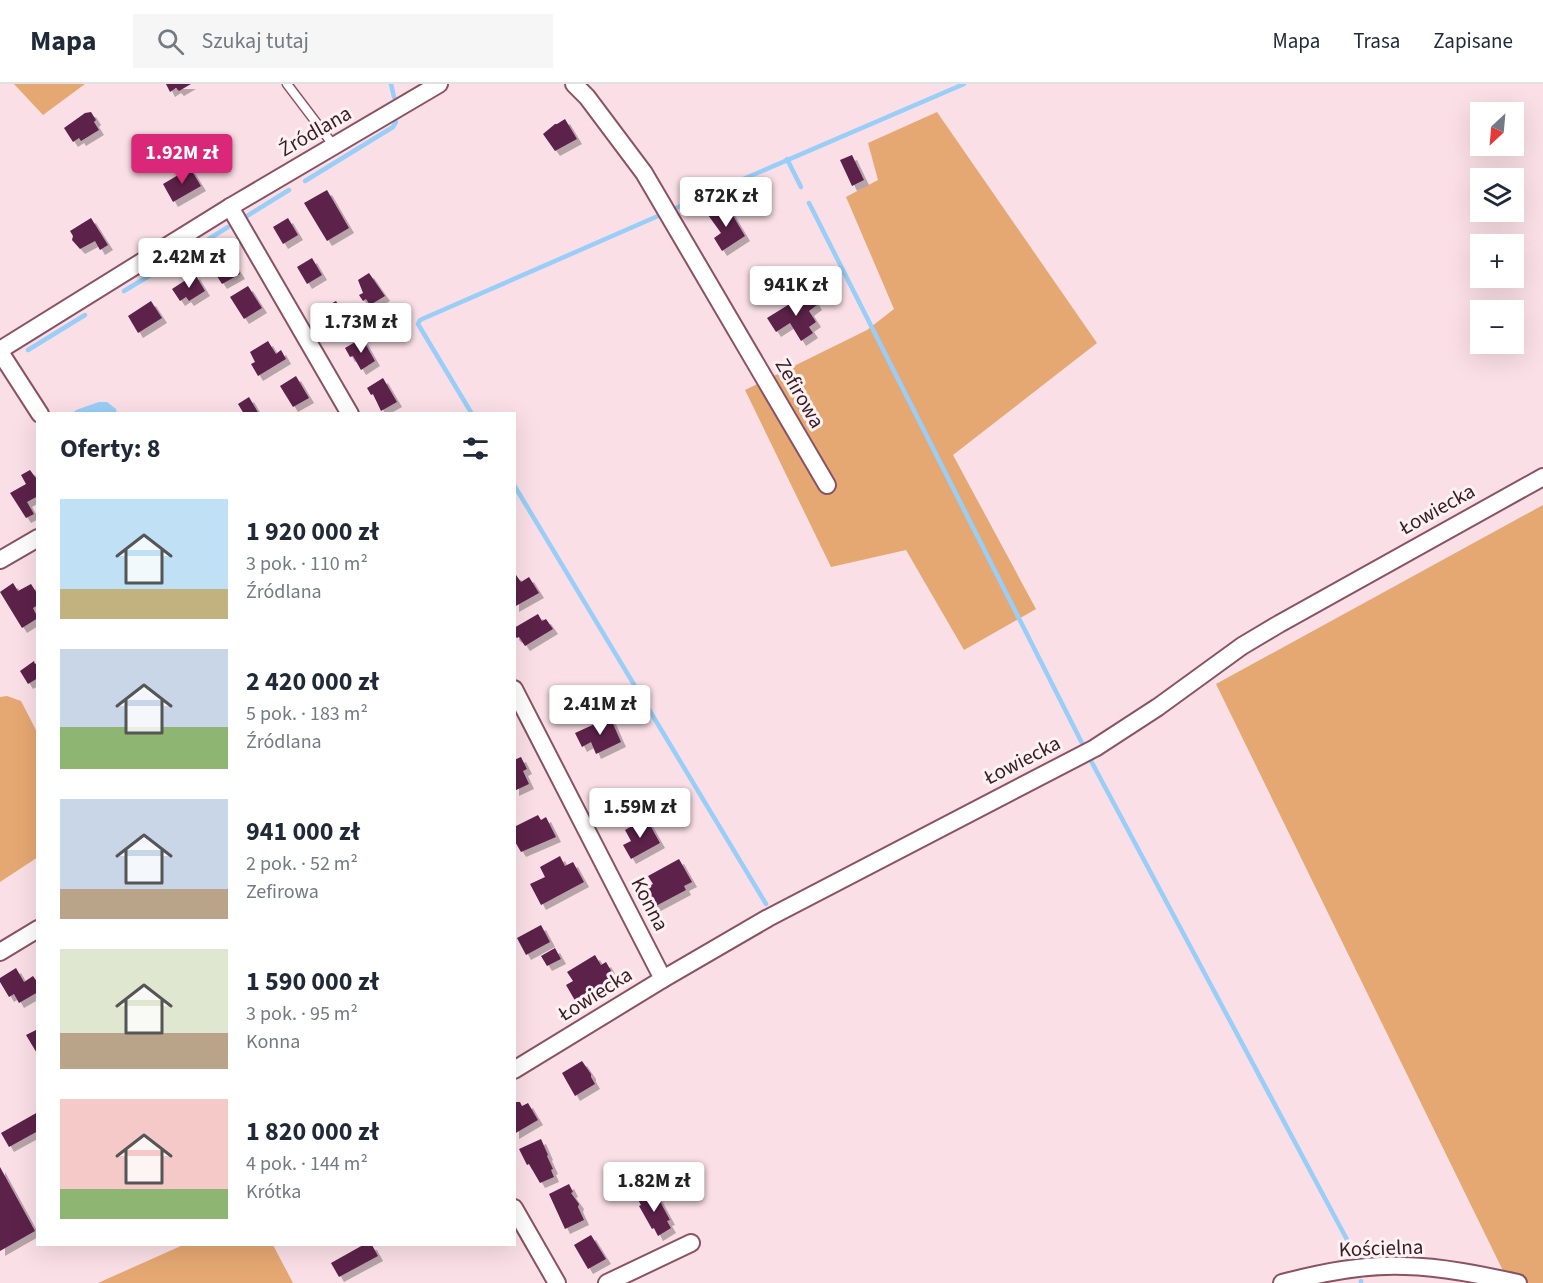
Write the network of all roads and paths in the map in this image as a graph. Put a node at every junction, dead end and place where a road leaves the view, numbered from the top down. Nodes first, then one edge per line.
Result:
1 (287, 84) edge
2 (439, 84) edge
3 (574, 84) edge
4 (334, 146) junction
5 (230, 207) junction
6 (0, 351) edge
7 (39, 412) edge
8 (349, 412) edge
9 (1543, 477) edge
10 (827, 484) dead end
11 (36, 538) edge
12 (0, 560) edge
13 (516, 693) edge
14 (36, 930) edge
15 (0, 952) edge
16 (663, 978) junction
17 (516, 1069) edge
18 (516, 1211) edge
19 (691, 1243) dead end
20 (557, 1283) edge
21 (607, 1283) edge
22 (1282, 1283) edge
23 (1518, 1283) edge

1 - 4 lane
2 - 4 street, Źródlana
3 - 10 street, Zefirowa
4 - 5 street, Źródlana
5 - 6 street, Źródlana
5 - 8 street
6 - 7 street
9 - 16 street, Łowiecka
11 - 12 street
13 - 16 street, Konna
14 - 15 street
16 - 17 street, Łowiecka
18 - 20 street
19 - 21 street
22 - 23 street, Kościelna

